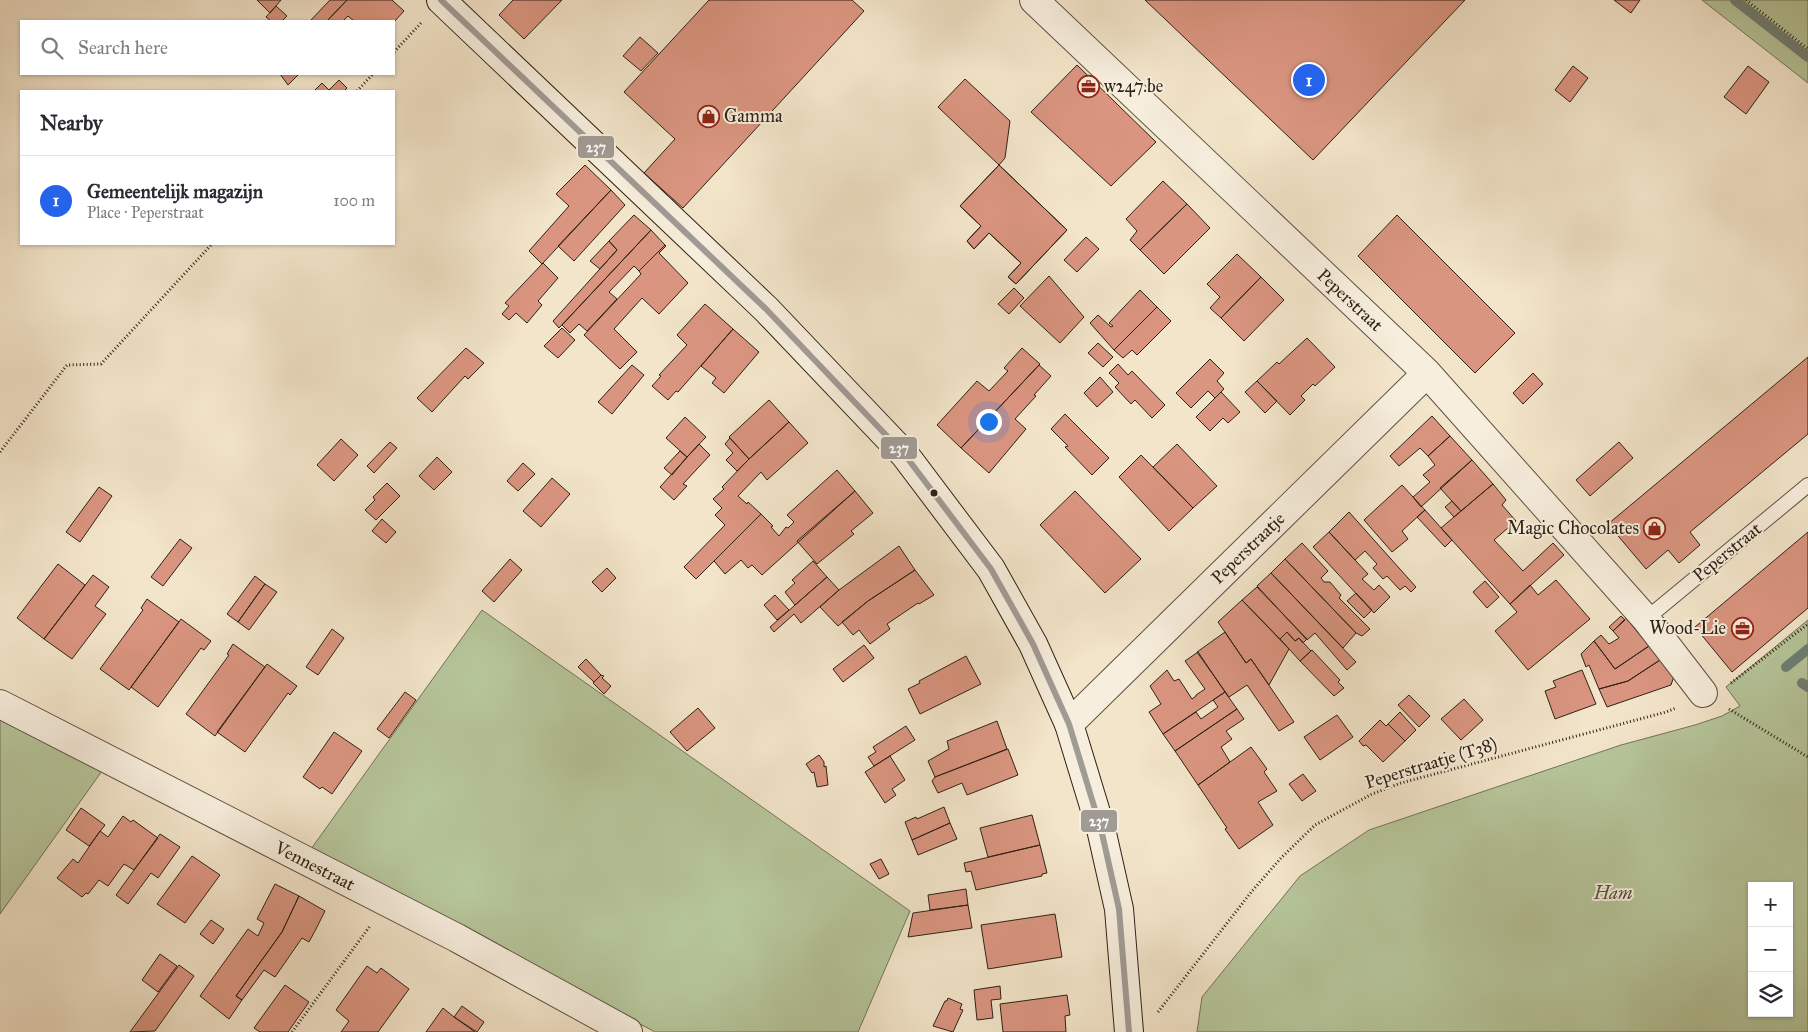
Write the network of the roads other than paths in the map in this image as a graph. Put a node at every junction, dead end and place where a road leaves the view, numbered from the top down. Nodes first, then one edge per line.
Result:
1 (441, 0) edge
2 (1034, 0) edge
3 (1427, 373) junction
4 (1808, 485) edge
5 (1646, 619) junction
6 (1703, 693) road end
7 (0, 704) edge
8 (1069, 724) junction
9 (628, 1032) edge
10 (1129, 1032) edge

1 - 8 street
2 - 3 street, Peperstraat
3 - 5 street, Peperstraat
3 - 8 street, Peperstraatje
4 - 5 lane, Peperstraat
5 - 6 street, Peperstraat
7 - 9 street, Vennestraat
8 - 10 street

